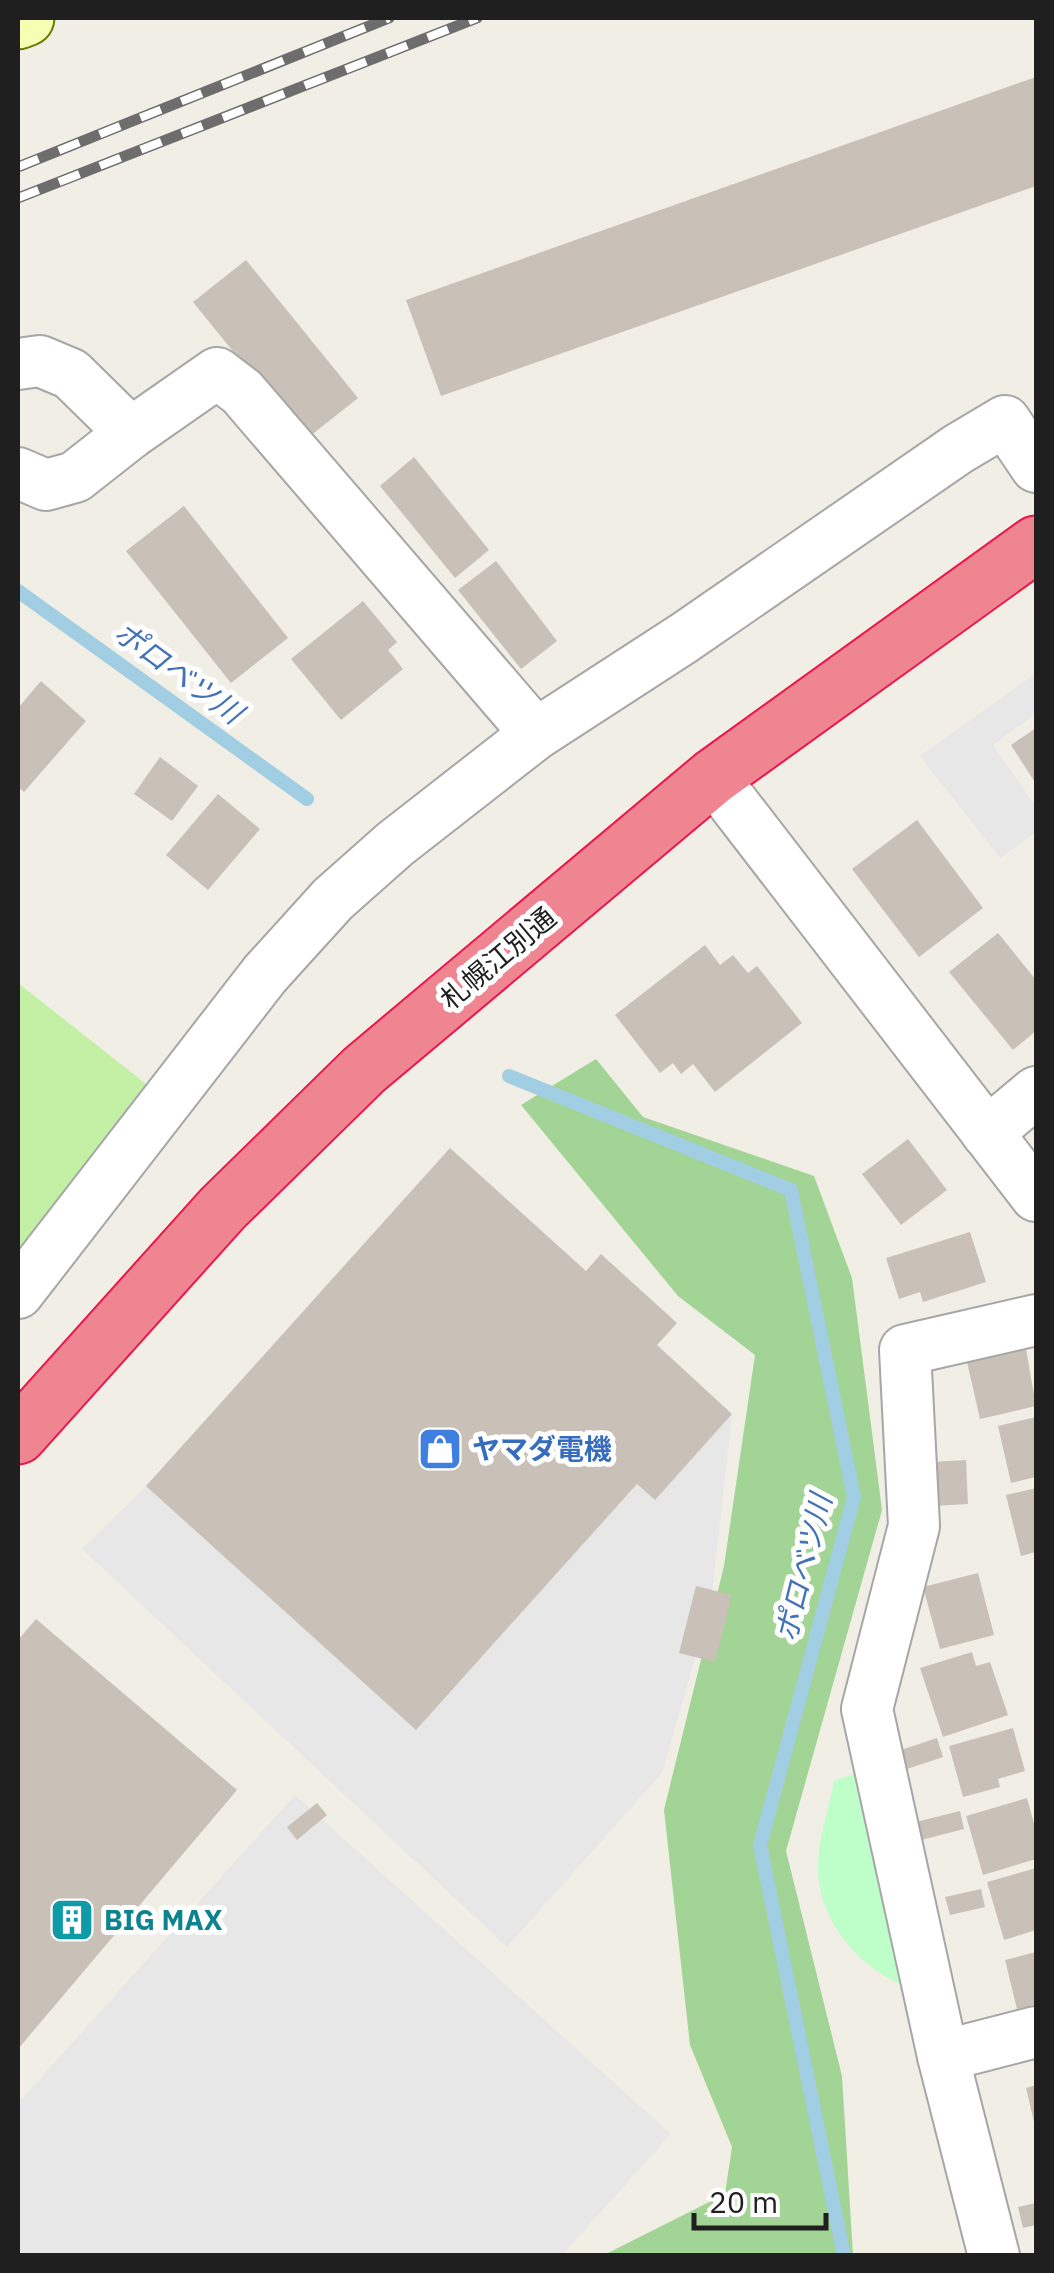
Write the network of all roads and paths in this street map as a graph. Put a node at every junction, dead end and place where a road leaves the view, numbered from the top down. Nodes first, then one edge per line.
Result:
1 (26, 18) edge
2 (18, 21) edge
3 (18, 364) edge
4 (132, 433) junction
5 (1036, 467) edge
6 (18, 473) edge
7 (1036, 544) edge
8 (536, 734) junction
9 (713, 777) junction
10 (1036, 1092) edge
11 (987, 1133) junction
12 (1036, 1196) edge
13 (18, 1292) edge
14 (1036, 1320) edge
15 (18, 1436) edge
16 (1036, 2032) edge
17 (943, 2056) junction
18 (994, 2256) edge

1 - 2 street
3 - 4 street
4 - 6 street
4 - 8 street
5 - 8 street
7 - 9 highway, 札幌江別通
8 - 13 street
9 - 11 street
9 - 15 highway, 札幌江別通
10 - 11 street
11 - 12 street
14 - 17 street
16 - 17 street
17 - 18 street

